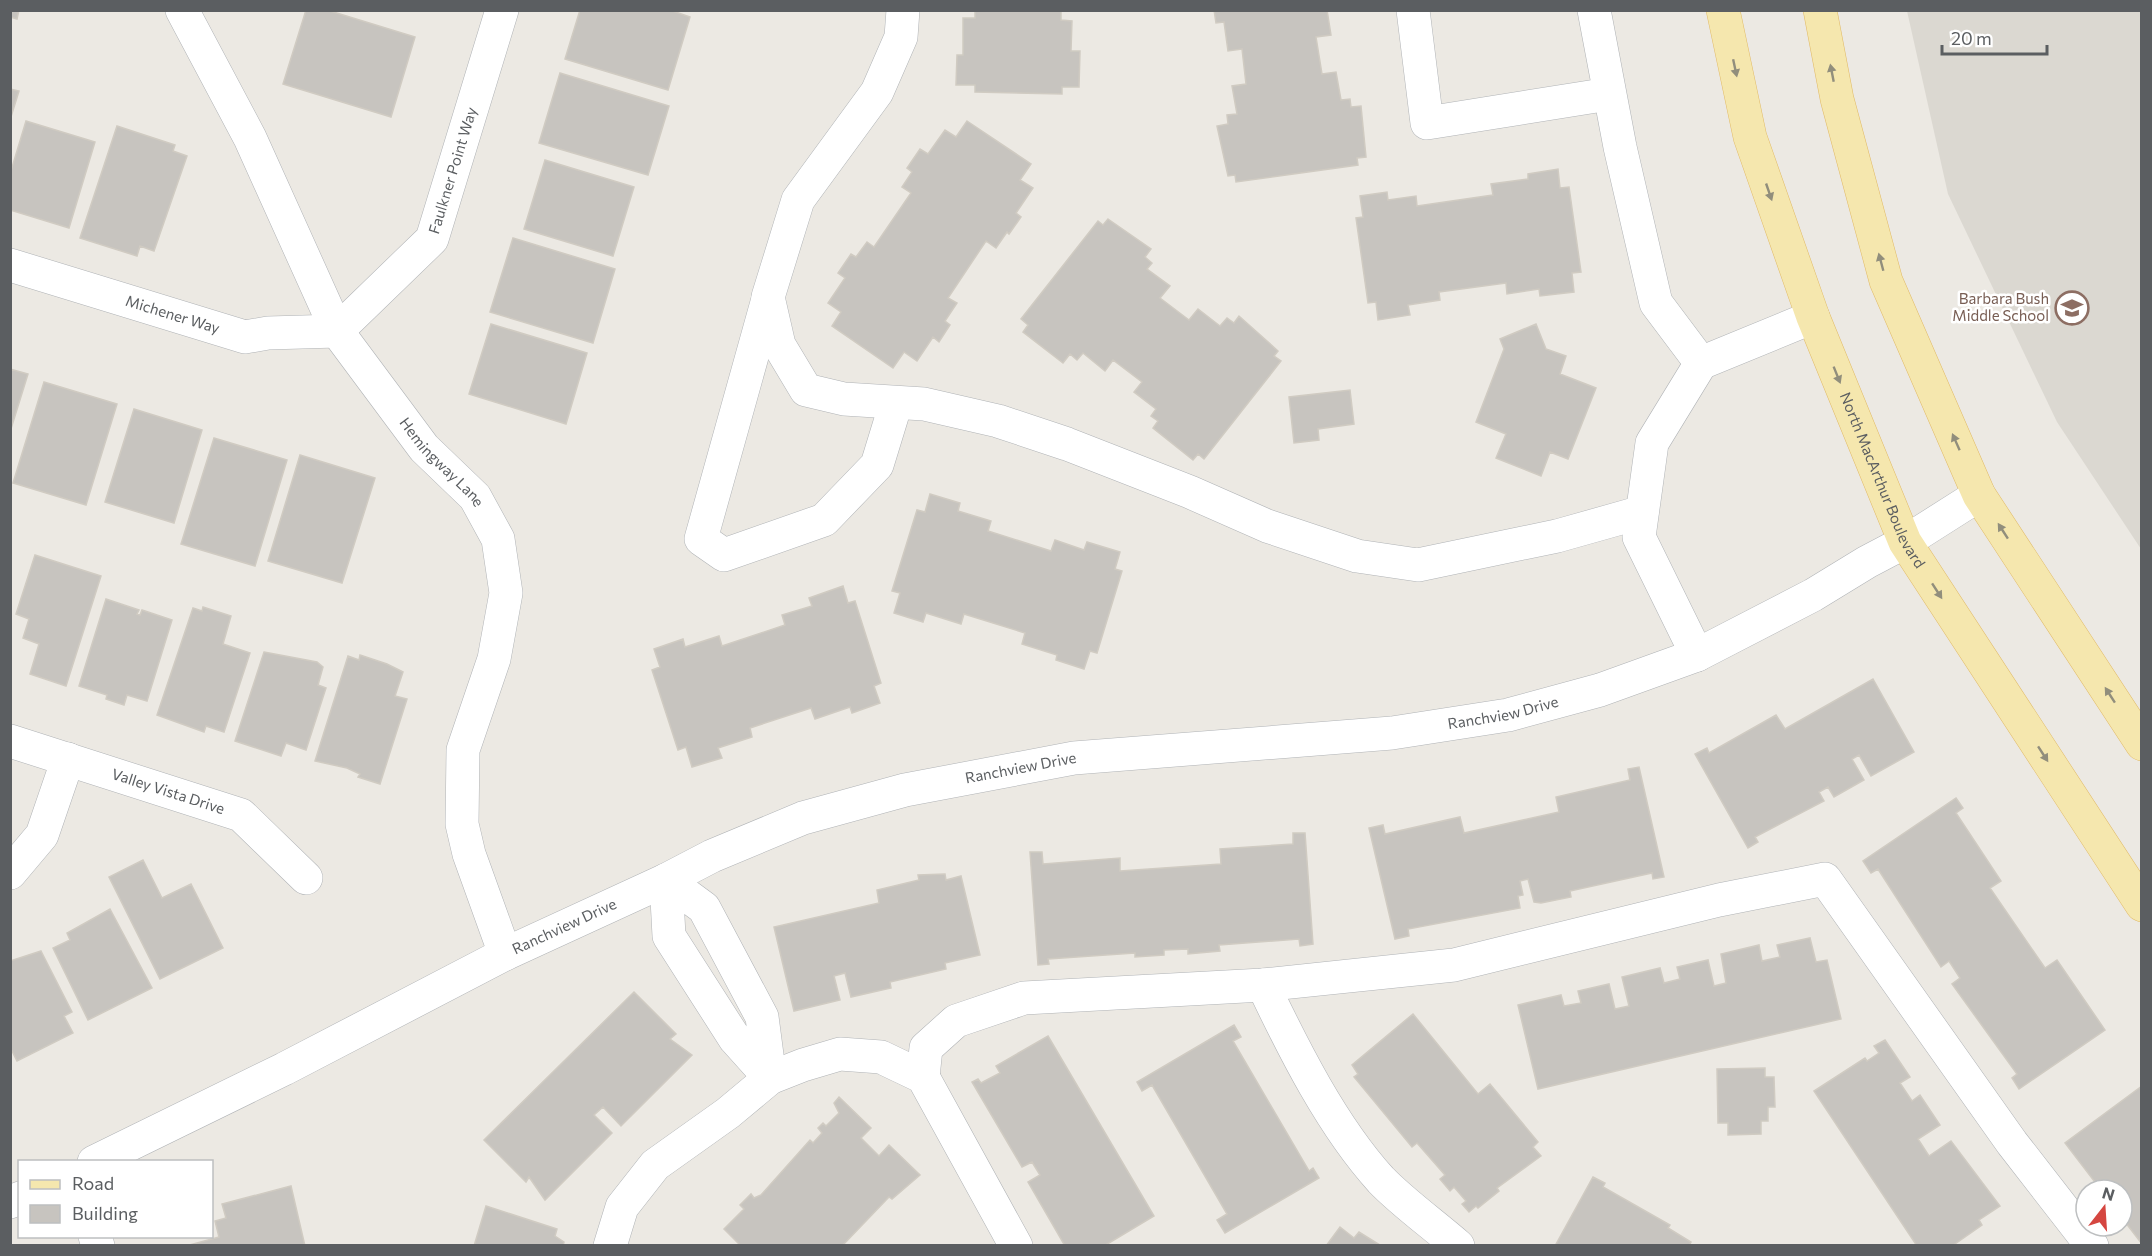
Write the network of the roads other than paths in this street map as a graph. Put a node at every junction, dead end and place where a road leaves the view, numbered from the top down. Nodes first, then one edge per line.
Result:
1 (182, 10) edge
2 (502, 10) edge
3 (903, 10) edge
4 (1413, 10) edge
5 (1594, 10) edge
6 (1723, 10) edge
7 (1820, 10) edge
8 (1609, 94) junction
9 (10, 265) edge
10 (768, 297) junction
11 (1813, 316) junction
12 (337, 331) junction
13 (1701, 363) junction
14 (896, 403) junction
15 (1979, 495) junction
16 (1642, 512) junction
17 (1905, 542) junction
18 (1697, 655) junction
19 (10, 741) edge
20 (2142, 744) edge
21 (68, 759) junction
22 (10, 873) edge
23 (306, 878) dead end
24 (666, 880) junction
25 (2142, 905) edge
26 (505, 954) junction
27 (1263, 985) junction
28 (923, 1077) junction
29 (770, 1078) junction
30 (96, 1160) edge
31 (610, 1245) edge
32 (1016, 1245) edge
33 (1458, 1245) edge
34 (2092, 1245) edge

1 - 12 street, Hemingway Lane
2 - 12 street, Faulkner Point Way
3 - 10 street
4 - 8 street
5 - 8 street
6 -> 11 main road, North MacArthur Boulevard
15 -> 7 main road
8 - 13 street
9 - 12 street, Michener Way
10 - 14 street
10 - 14 street
11 - 13 street
11 -> 17 main road, North MacArthur Boulevard
12 - 26 street, Hemingway Lane
13 - 16 street
14 - 16 street
15 - 17 street, Ranchview Drive
20 -> 15 main road
16 - 18 street
17 - 18 street, Ranchview Drive
17 -> 25 main road, North MacArthur Boulevard
18 - 24 street, Ranchview Drive
19 - 21 street, Valley Vista Drive
21 - 22 street
21 - 23 street, Valley Vista Drive
24 - 26 street, Ranchview Drive
24 - 29 street
24 - 29 street
26 - 30 street, Ranchview Drive
27 - 28 street
27 - 33 street
27 - 34 street
28 - 29 street
28 - 32 street
29 - 31 street

